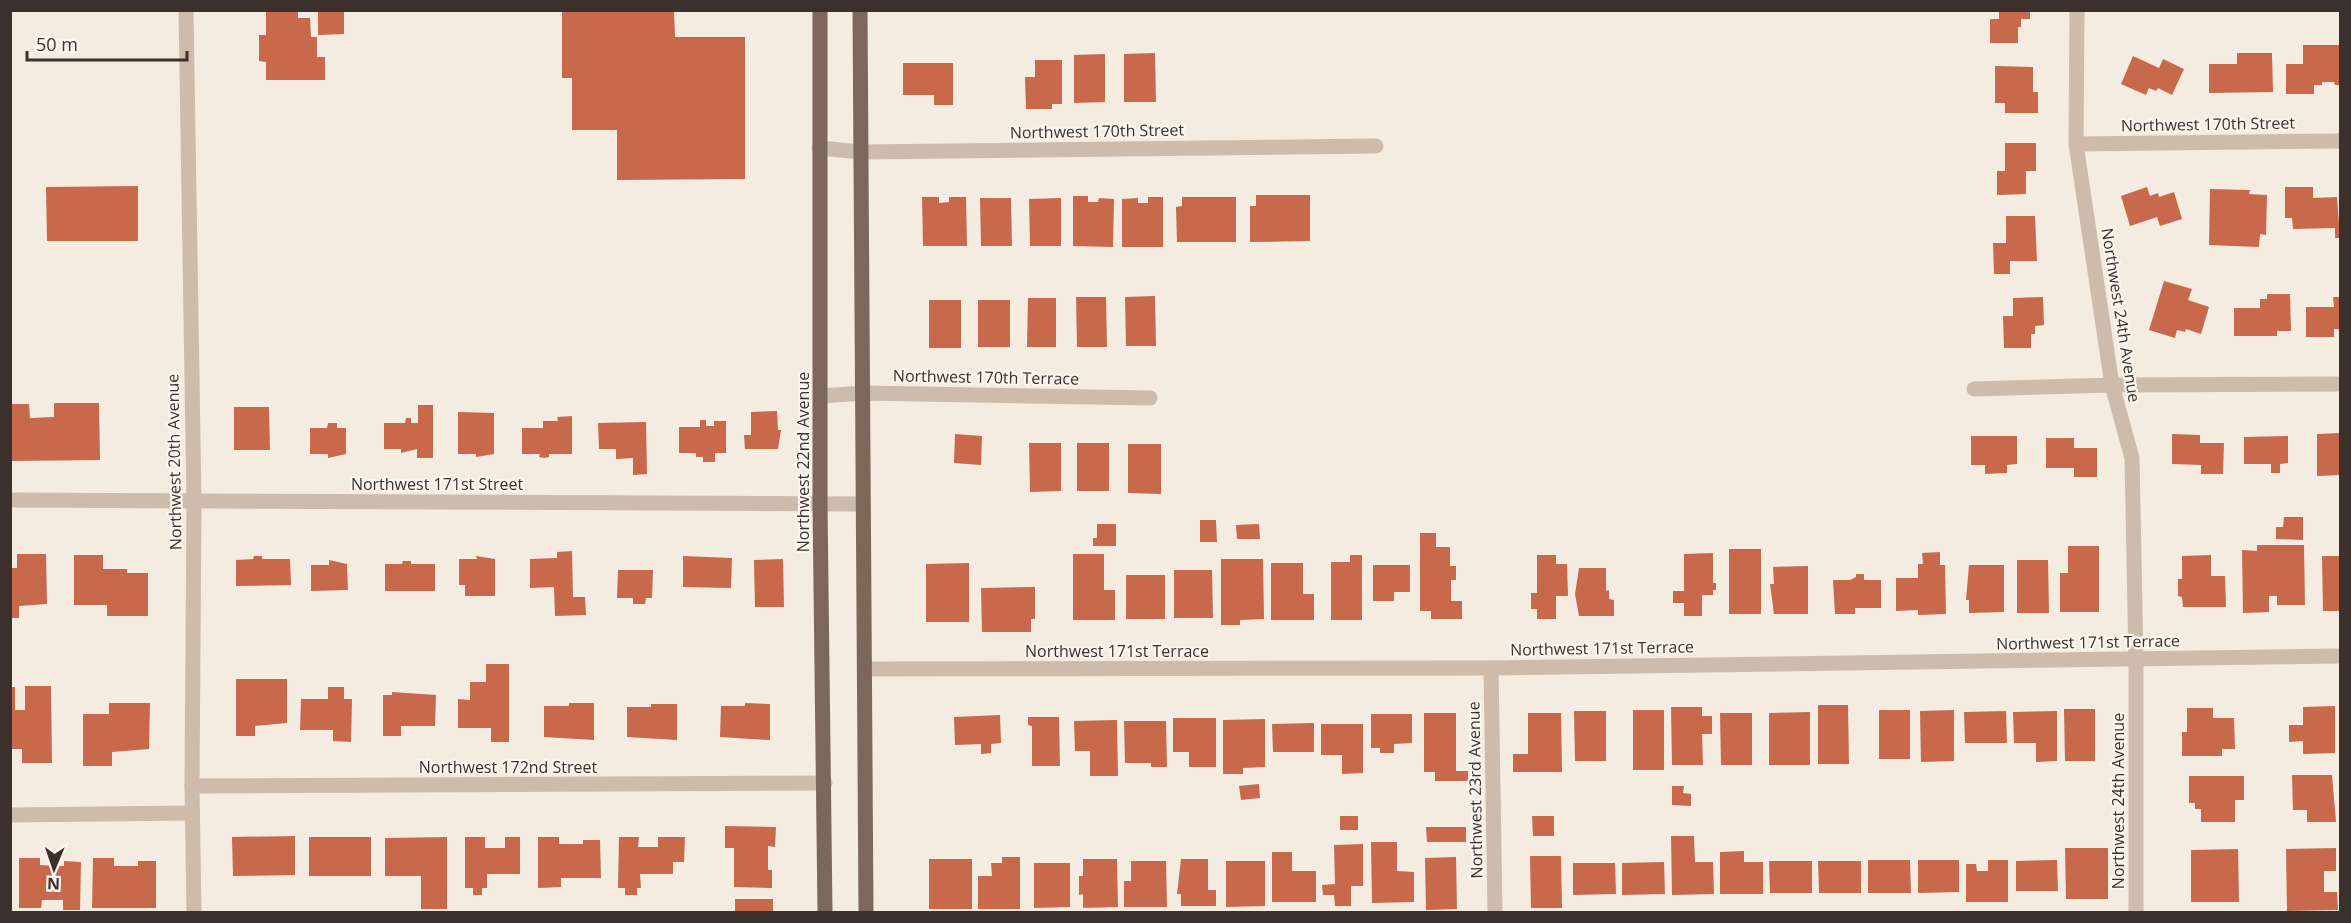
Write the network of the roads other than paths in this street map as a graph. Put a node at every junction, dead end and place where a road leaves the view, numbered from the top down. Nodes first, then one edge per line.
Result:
1 (186, 10) edge
2 (820, 10) edge
3 (860, 10) edge
4 (2077, 10) edge
5 (2340, 141) edge
6 (2076, 144) junction
7 (1376, 146) dead end
8 (819, 148) junction
9 (861, 152) junction
10 (2340, 384) edge
11 (2112, 385) junction
12 (1974, 389) dead end
13 (862, 393) junction
14 (821, 396) junction
15 (1150, 398) dead end
16 (10, 500) edge
17 (194, 501) junction
18 (863, 504) junction
19 (820, 505) junction
20 (2340, 656) edge
21 (2136, 660) junction
22 (1491, 668) junction
23 (865, 669) junction
24 (825, 783) junction
25 (192, 786) junction
26 (192, 813) junction
27 (10, 814) edge
28 (194, 912) edge
29 (825, 912) edge
30 (866, 912) edge
31 (1496, 912) edge
32 (2136, 912) edge

1 - 17 street, Northwest 20th Avenue
2 - 8 main road, Northwest 22nd Avenue
3 - 9 main road
4 - 6 street, Northwest 24th Avenue
5 - 6 street, Northwest 170th Street
6 - 11 street, Northwest 24th Avenue
7 - 9 street, Northwest 170th Street
8 - 9 street, Northwest 170th Street
8 - 14 main road, Northwest 22nd Avenue
9 - 13 main road
10 - 11 street
11 - 12 street
11 - 21 street, Northwest 24th Avenue
13 - 14 street, Northwest 170th Terrace
13 - 15 street, Northwest 170th Terrace
13 - 18 main road
14 - 19 main road, Northwest 22nd Avenue
16 - 17 street, Northwest 171st Street
17 - 19 street, Northwest 171st Street
17 - 25 street, Northwest 20th Avenue
18 - 19 street, Northwest 171st Street
18 - 23 main road
19 - 24 main road, Northwest 22nd Avenue
20 - 21 street, Northwest 171st Terrace
21 - 22 street, Northwest 171st Terrace
21 - 32 street, Northwest 24th Avenue
22 - 23 street, Northwest 171st Terrace
22 - 31 street, Northwest 23rd Avenue
23 - 30 main road
24 - 25 street, Northwest 172nd Street
24 - 29 main road, Northwest 22nd Avenue
25 - 26 street, Northwest 20th Avenue
26 - 27 street
26 - 28 street, Northwest 20th Avenue

